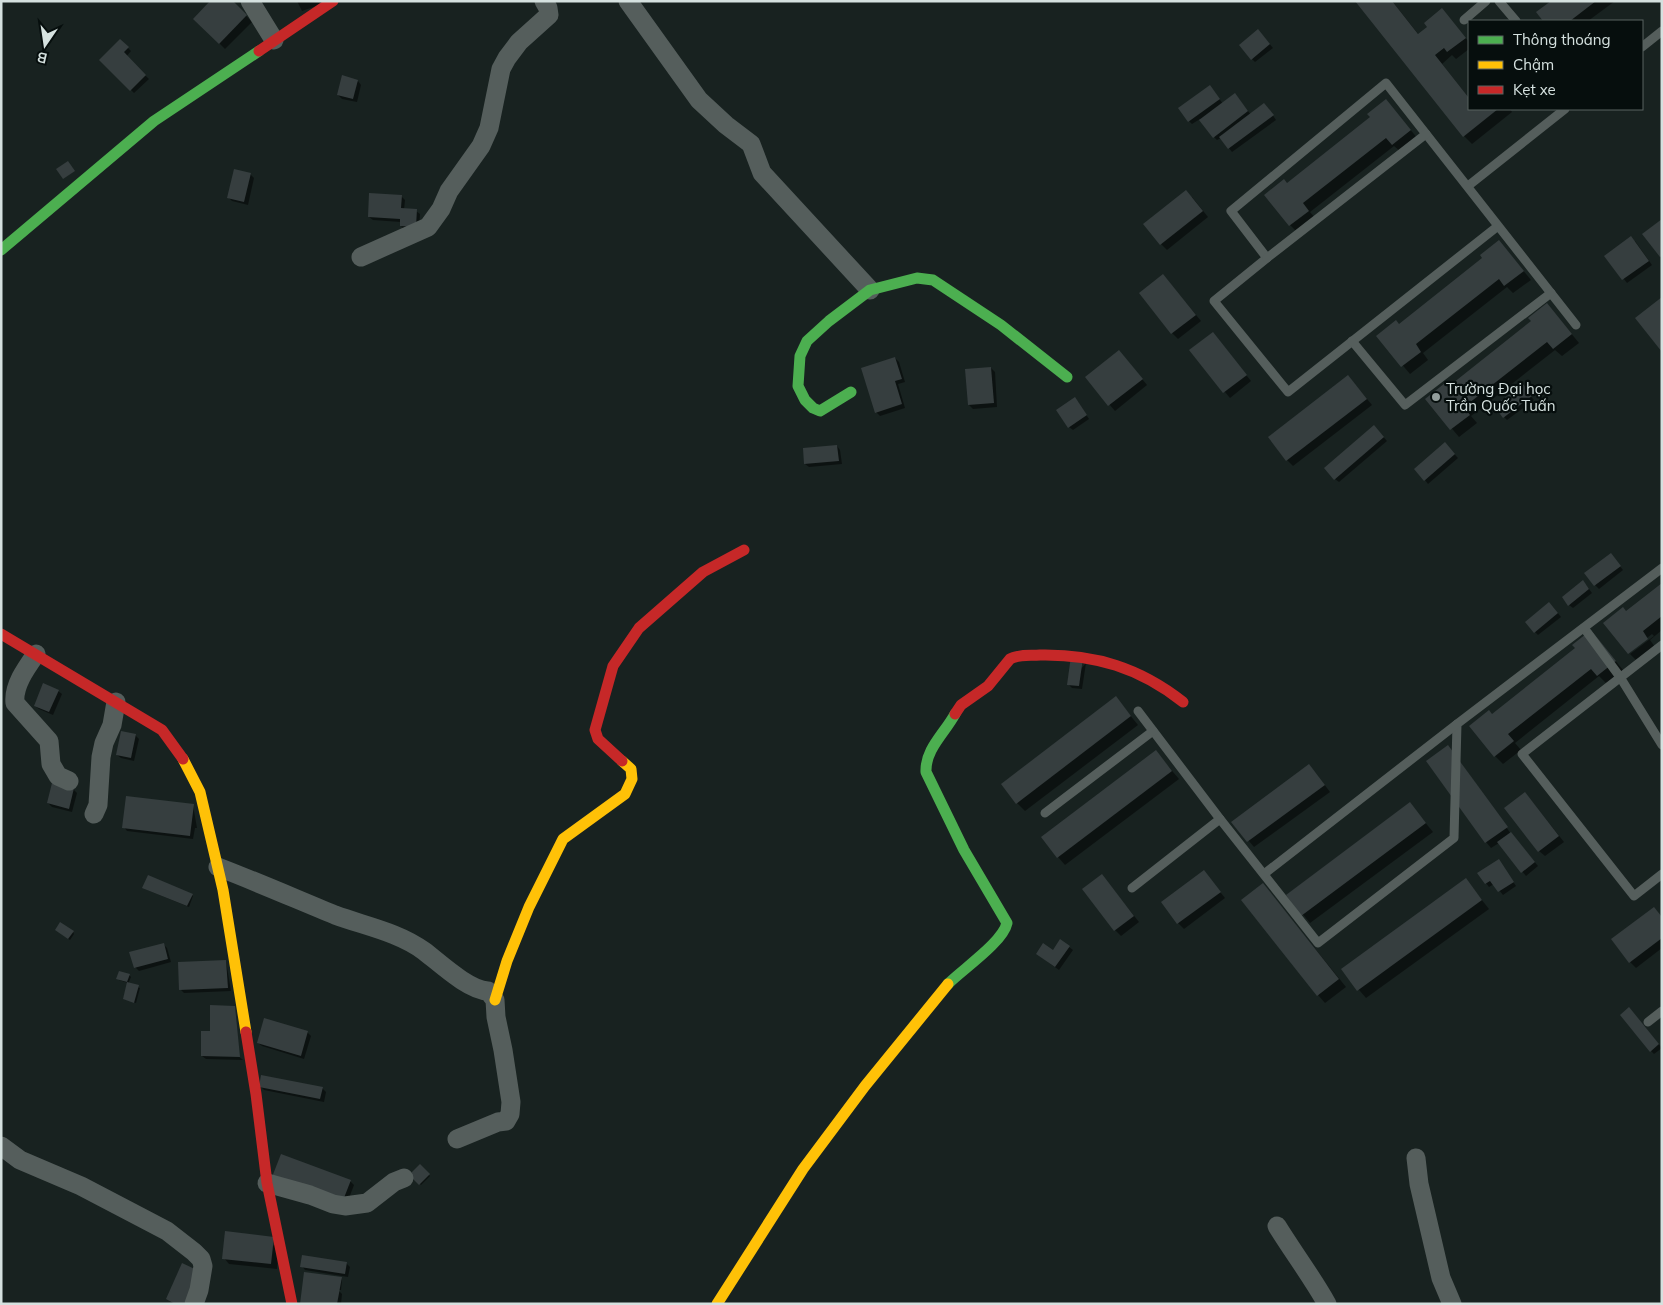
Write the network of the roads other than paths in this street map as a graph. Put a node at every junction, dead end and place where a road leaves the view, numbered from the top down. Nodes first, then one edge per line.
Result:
1 (250, 1) edge
2 (333, 1) edge
3 (544, 1) edge
4 (628, 1) edge
5 (1486, 1) edge
6 (1499, 1) edge
7 (1464, 20) dead end
8 (1515, 20) edge
9 (1662, 32) edge
10 (274, 40) junction
11 (1643, 47) edge
12 (1564, 110) edge
13 (1426, 134) junction
14 (1468, 186) junction
15 (1498, 226) junction
16 (1, 250) edge
17 (361, 256) dead end
18 (1267, 258) junction
19 (870, 290) junction
20 (1550, 292) junction
21 (1576, 326) dead end
22 (1352, 341) junction
23 (1067, 377) dead end
24 (851, 392) dead end
25 (744, 550) dead end
26 (1662, 568) edge
27 (1584, 628) junction
28 (1, 634) edge
29 (1662, 645) edge
30 (36, 654) junction
31 (1620, 677) junction
32 (116, 702) junction
33 (1183, 702) dead end
34 (1138, 711) dead end
35 (1457, 724) junction
36 (1153, 731) junction
37 (1662, 745) edge
38 (69, 782) dead end
39 (1045, 813) dead end
40 (94, 814) dead end
41 (1220, 819) junction
42 (218, 867) junction
43 (1264, 874) junction
44 (1662, 874) edge
45 (1132, 888) dead end
46 (495, 1000) junction
47 (1662, 1011) edge
48 (1648, 1022) dead end
49 (457, 1139) dead end
50 (1, 1146) edge
51 (1416, 1158) dead end
52 (404, 1178) dead end
53 (267, 1183) junction
54 (1278, 1226) dead end
55 (194, 1304) edge
56 (292, 1304) edge
57 (718, 1304) edge
58 (1327, 1304) edge
59 (1452, 1304) edge

1 - 10 street
2 - 10 street
3 - 17 street
4 - 19 street
5 - 7 lane
6 - 8 lane
9 - 11 lane
10 - 16 street
12 - 14 lane
13 - 14 lane
13 - 18 lane
13 - 18 lane
14 - 15 lane
15 - 20 lane
15 - 22 lane
18 - 22 lane
19 - 23 street
19 - 24 street
20 - 21 lane
20 - 22 lane
25 - 46 street
26 - 27 lane
27 - 31 lane
27 - 35 lane
28 - 30 street
29 - 31 lane
30 - 32 street
30 - 38 street
31 - 37 lane
31 - 44 lane
32 - 40 street
32 - 42 street
33 - 57 street
34 - 36 lane
35 - 43 lane
35 - 43 lane
36 - 39 lane
36 - 41 lane
41 - 43 lane
41 - 45 lane
42 - 46 street
42 - 53 street
46 - 49 street
47 - 48 lane
50 - 55 street
51 - 59 street
52 - 53 street
53 - 56 street
54 - 58 street

